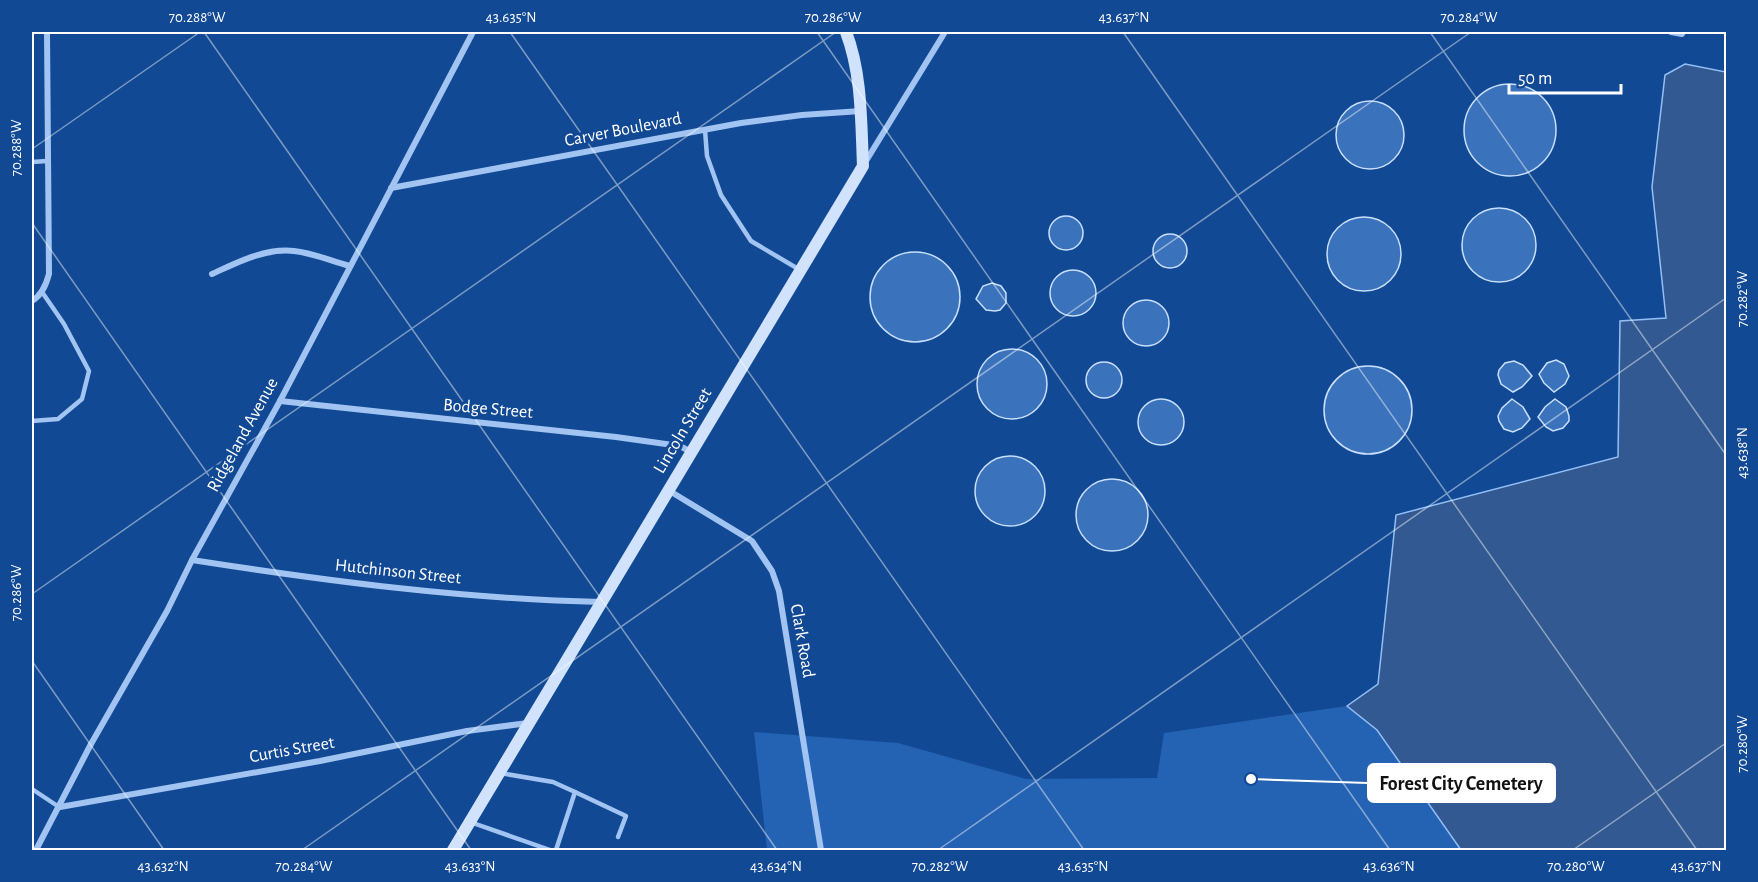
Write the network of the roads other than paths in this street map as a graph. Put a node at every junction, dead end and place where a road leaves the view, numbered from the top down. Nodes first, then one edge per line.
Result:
1 (47, 32) edge
2 (473, 32) edge
3 (846, 32) edge
4 (945, 32) edge
5 (1671, 32) edge
6 (1682, 33) dead end
7 (861, 111) junction
8 (705, 130) junction
9 (47, 161) junction
10 (32, 162) edge
11 (863, 166) junction
12 (392, 188) junction
13 (350, 266) junction
14 (800, 270) junction
15 (212, 274) dead end
16 (42, 292) junction
17 (32, 301) edge
18 (280, 401) junction
19 (32, 421) edge
20 (691, 452) junction
21 (668, 490) junction
22 (192, 560) junction
23 (601, 602) junction
24 (529, 723) junction
25 (499, 773) junction
26 (32, 789) edge
27 (575, 792) junction
28 (60, 807) junction
29 (470, 822) junction
30 (618, 837) dead end
31 (36, 850) edge
32 (453, 850) edge
33 (550, 850) edge
34 (556, 850) edge
35 (821, 850) edge

1 - 9 street
2 - 12 street, Ridgeland Avenue
3 - 7 main road
4 - 11 street, Lincoln Street
5 - 6 street
7 - 8 street, Carver Boulevard
7 - 11 main road
8 - 12 street, Carver Boulevard
8 - 14 lane
9 - 10 lane
9 - 16 street
11 - 14 main road, Lincoln Street
12 - 13 street, Ridgeland Avenue
13 - 15 street
13 - 18 street, Ridgeland Avenue
14 - 20 main road, Lincoln Street
16 - 17 street
16 - 19 lane
18 - 20 street, Bodge Street
18 - 22 street, Ridgeland Avenue
20 - 21 main road, Lincoln Street
21 - 23 main road, Lincoln Street
21 - 35 street, Clark Road
22 - 23 street, Hutchinson Street
22 - 28 street, Ridgeland Avenue
23 - 24 main road, Lincoln Street
24 - 25 main road, Lincoln Street
24 - 28 street, Curtis Street
25 - 27 lane
25 - 29 main road, Lincoln Street
26 - 28 lane
27 - 30 lane
27 - 34 lane
28 - 31 street, Ridgeland Avenue
29 - 32 main road, Lincoln Street
29 - 33 lane

